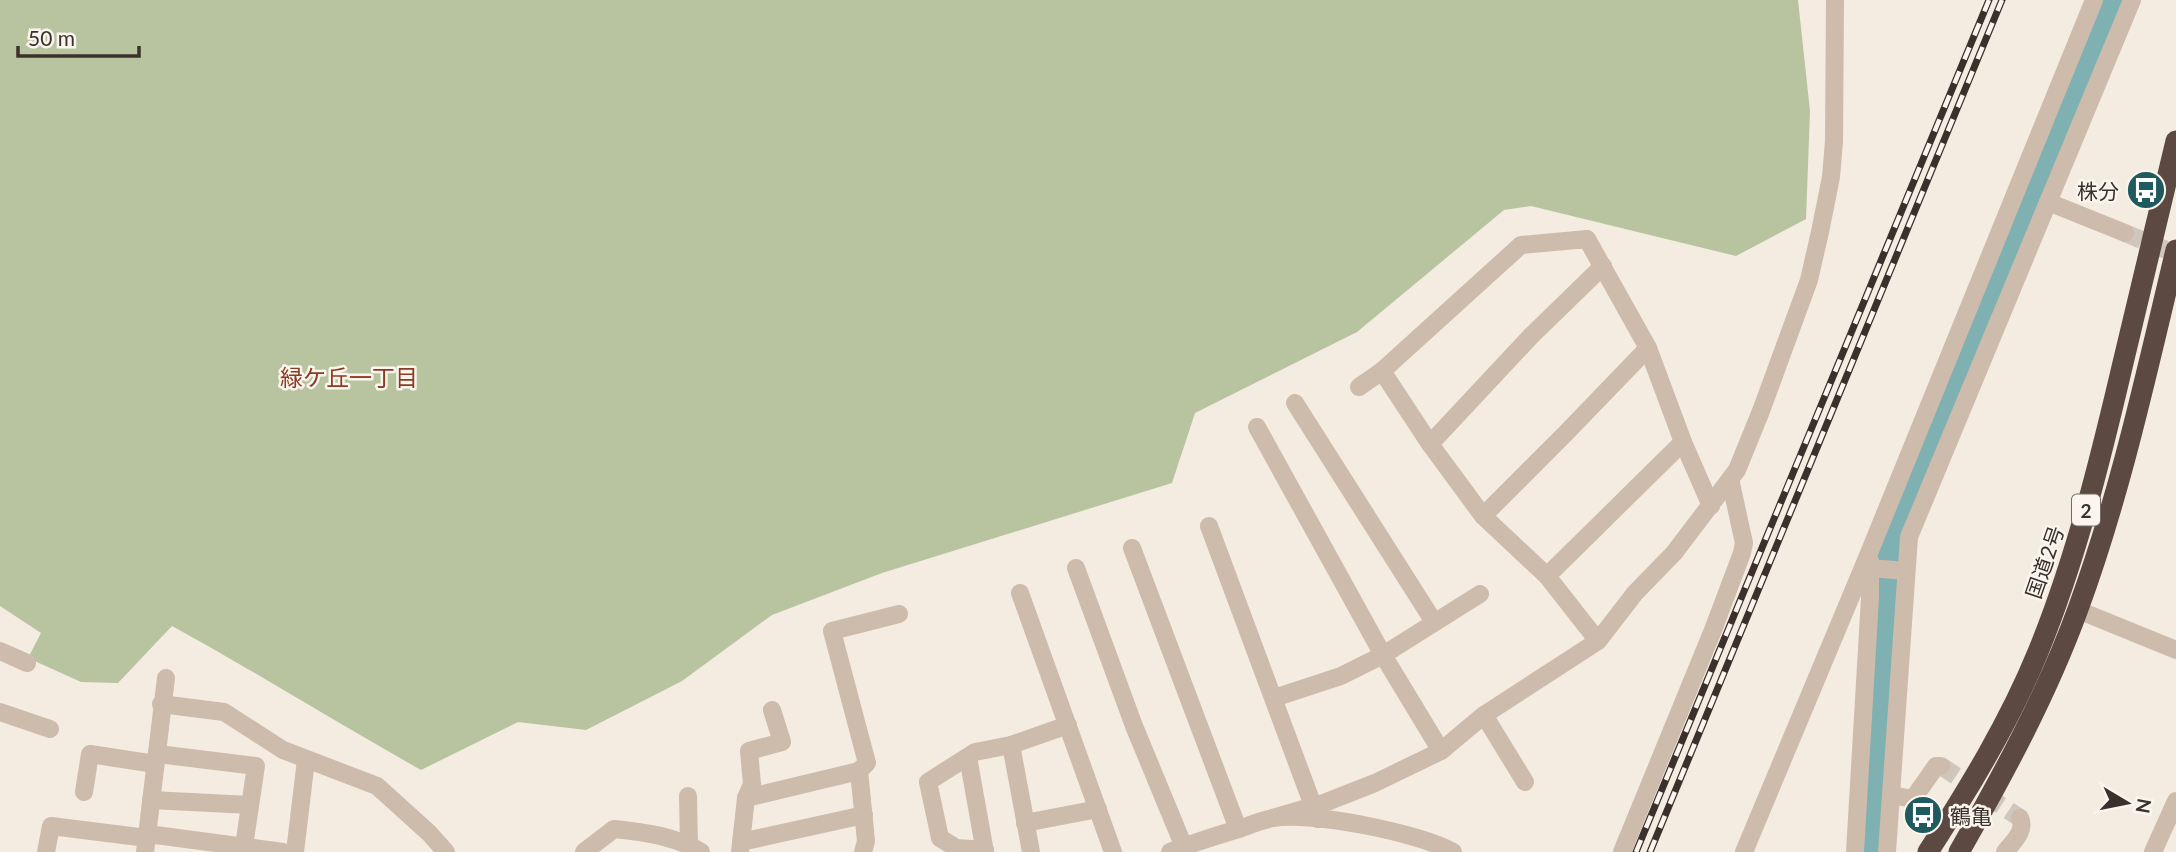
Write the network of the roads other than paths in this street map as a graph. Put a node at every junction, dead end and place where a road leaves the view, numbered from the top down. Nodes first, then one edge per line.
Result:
1 (1835, 0) edge
2 (2094, 0) edge
3 (2132, 0) edge
4 (2176, 141) edge
5 (2048, 202) junction
6 (2124, 233) tunnel mouth
7 (2176, 250) edge
8 (1603, 266) junction
9 (2172, 284) edge
10 (1648, 348) junction
11 (1382, 371) junction
12 (1359, 387) dead end
13 (1295, 403) dead end
14 (1257, 427) dead end
15 (1684, 442) junction
16 (1430, 444) junction
17 (1730, 479) junction
18 (1711, 506) junction
19 (1483, 516) junction
20 (1209, 526) dead end
21 (1132, 548) dead end
22 (1870, 559) junction
23 (1076, 568) dead end
24 (1906, 571) junction
25 (1547, 576) junction
26 (1020, 593) dead end
27 (1480, 594) dead end
28 (2077, 610) junction
29 (899, 614) dead end
30 (1434, 622) junction
31 (1598, 641) junction
32 (0, 650) edge
33 (2176, 650) edge
34 (1383, 654) junction
35 (27, 663) dead end
36 (166, 678) dead end
37 (1274, 698) junction
38 (161, 704) junction
39 (772, 710) dead end
40 (0, 712) edge
41 (1484, 715) junction
42 (1068, 725) junction
43 (50, 729) dead end
44 (1011, 745) junction
45 (1441, 751) junction
46 (968, 757) junction
47 (156, 759) junction
48 (306, 760) junction
49 (1941, 766) dead end
50 (859, 771) junction
51 (1525, 782) dead end
52 (83, 792) dead end
53 (1892, 794) junction
54 (688, 796) dead end
55 (746, 798) junction
56 (151, 800) junction
57 (2176, 801) edge
58 (250, 805) junction
59 (1098, 809) junction
60 (1316, 813) junction
61 (864, 815) junction
62 (2020, 818) dead end
63 (1025, 823) junction
64 (1238, 829) junction
65 (147, 841) edge
66 (656, 844) edge
67 (244, 846) junction
68 (740, 847) edge
69 (695, 848) edge
70 (1177, 849) edge
71 (985, 851) edge
72 (46, 852) edge
73 (283, 852) edge
74 (295, 852) edge
75 (446, 852) edge
76 (584, 852) edge
77 (863, 852) edge
78 (1031, 852) edge
79 (1113, 852) edge
80 (1453, 852) edge
81 (1622, 852) edge
82 (1744, 852) edge
83 (1855, 852) edge
84 (1887, 852) edge
85 (1928, 852) edge
86 (1959, 852) edge
87 (2005, 852) edge
88 (2153, 852) edge

1 - 17 street
2 - 22 street
3 - 5 street
4 - 85 highway, 国道2号 / 2
5 - 6 street
5 - 24 street
7 - 9 highway, 2
8 - 10 street
8 - 11 street
8 - 16 street
9 - 28 highway, 2
10 - 15 street
10 - 19 street
11 - 12 street
11 - 16 street
13 - 30 street
14 - 34 street
15 - 18 street
15 - 25 street
16 - 19 street
17 - 18 street
17 - 81 street
18 - 31 street
19 - 25 street
20 - 37 street
21 - 64 street
22 - 24 street
22 - 82 street
22 - 83 street
23 - 70 street
24 - 53 street
25 - 31 street
26 - 42 street
27 - 30 street
28 - 33 street
28 - 86 highway, 2
29 - 50 street
30 - 34 street
31 - 41 street
32 - 35 street
34 - 37 street
34 - 45 street
36 - 38 street
37 - 60 street
38 - 47 street
38 - 48 street
39 - 55 street
40 - 43 street
41 - 45 street
41 - 51 street
42 - 44 street
42 - 59 street
44 - 46 street
44 - 63 street
45 - 60 street
46 - 71 street
46 - 71 street
47 - 52 street
47 - 56 street
47 - 58 street
48 - 74 street
48 - 75 street
49 - 53 street
50 - 55 street
50 - 61 street
53 - 84 street
54 - 69 street
55 - 68 street
56 - 58 street
56 - 65 street
57 - 88 street
58 - 67 street
59 - 63 street
59 - 79 street
60 - 64 street
60 - 80 street
61 - 68 street
61 - 77 street
62 - 87 street
63 - 78 street
64 - 70 street
65 - 67 street
65 - 72 street
66 - 69 street
66 - 76 street
67 - 73 street

